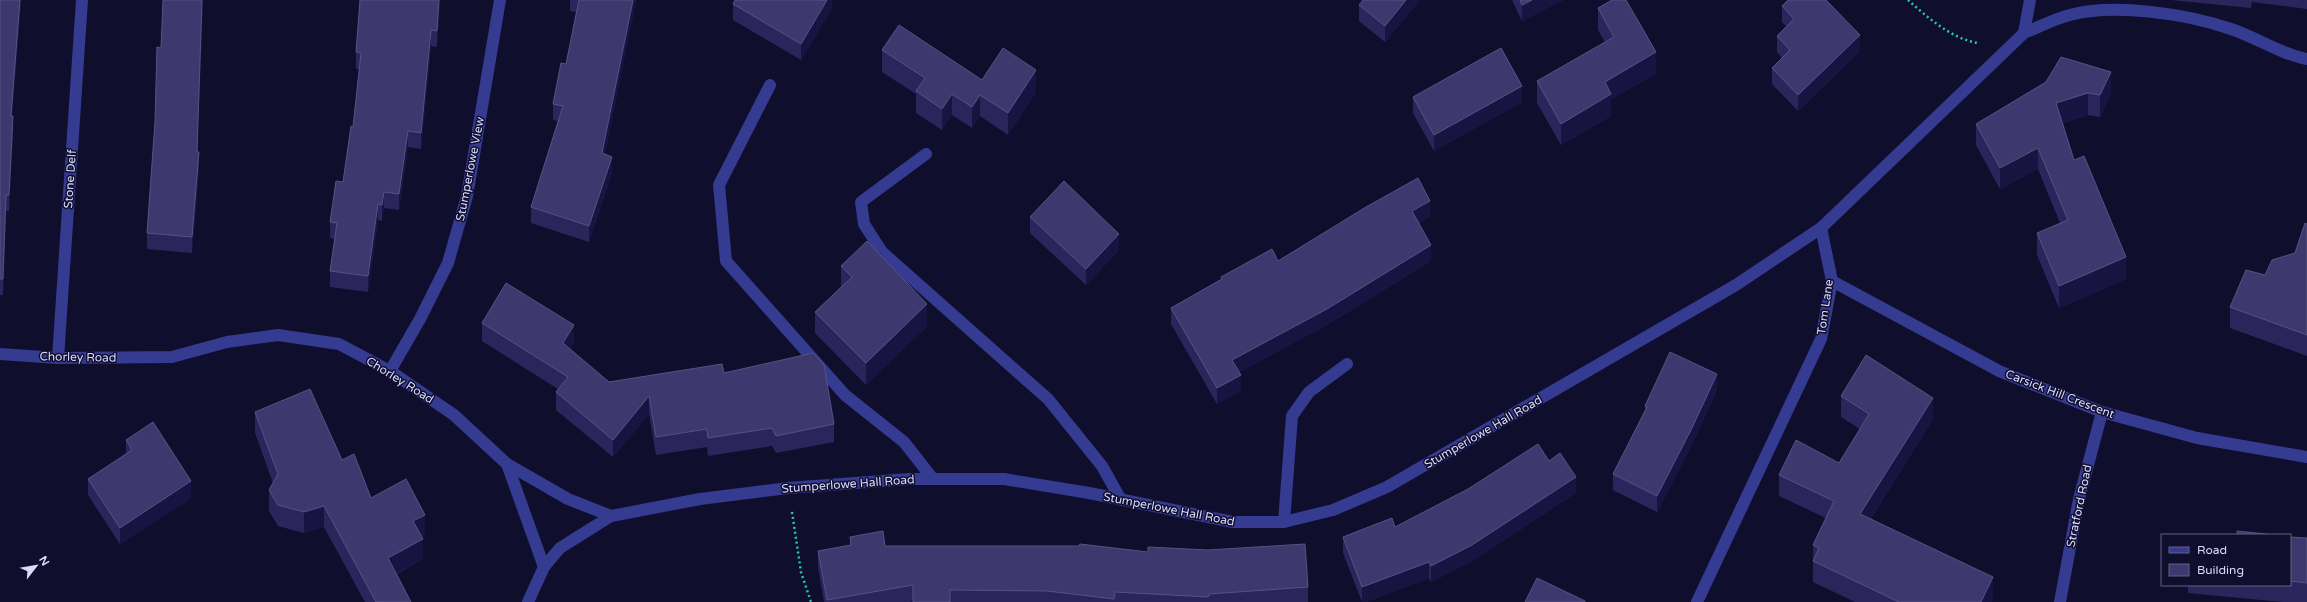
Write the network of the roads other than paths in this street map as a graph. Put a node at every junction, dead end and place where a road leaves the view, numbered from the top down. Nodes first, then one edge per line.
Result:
1 (82, 0) edge
2 (500, 0) edge
3 (2030, 0) edge
4 (2024, 33) junction
5 (2307, 59) edge
6 (770, 85) dead end
7 (926, 154) dead end
8 (1821, 228) junction
9 (1832, 281) junction
10 (0, 354) edge
11 (58, 358) junction
12 (1347, 364) dead end
13 (390, 371) junction
14 (2102, 412) junction
15 (2307, 458) edge
16 (507, 464) junction
17 (933, 479) junction
18 (1121, 500) junction
19 (611, 516) junction
20 (1284, 522) junction
21 (544, 567) junction
22 (528, 602) edge
23 (1697, 602) edge
24 (2060, 602) edge

1 - 11 street, Stone Delf
2 - 13 street, Stumperlowe View
3 - 4 street
4 - 5 street
4 - 8 street
6 - 17 street
7 - 18 street
8 - 9 street, Tom Lane
8 - 20 street, Stumperlowe Hall Road
9 - 14 street, Carsick Hill Crescent
9 - 23 street, Tom Lane
10 - 11 street, Chorley Road
11 - 13 street, Chorley Road
12 - 20 street
13 - 16 street, Chorley Road
14 - 15 street, Carsick Hill Crescent
14 - 24 street, Stratford Road
16 - 19 street
16 - 21 street, Chorley Road
17 - 18 street, Stumperlowe Hall Road
17 - 19 street, Stumperlowe Hall Road
18 - 20 street, Stumperlowe Hall Road
19 - 21 street, Stumperlowe Hall Road
21 - 22 street, Stumperlowe Hall Road

